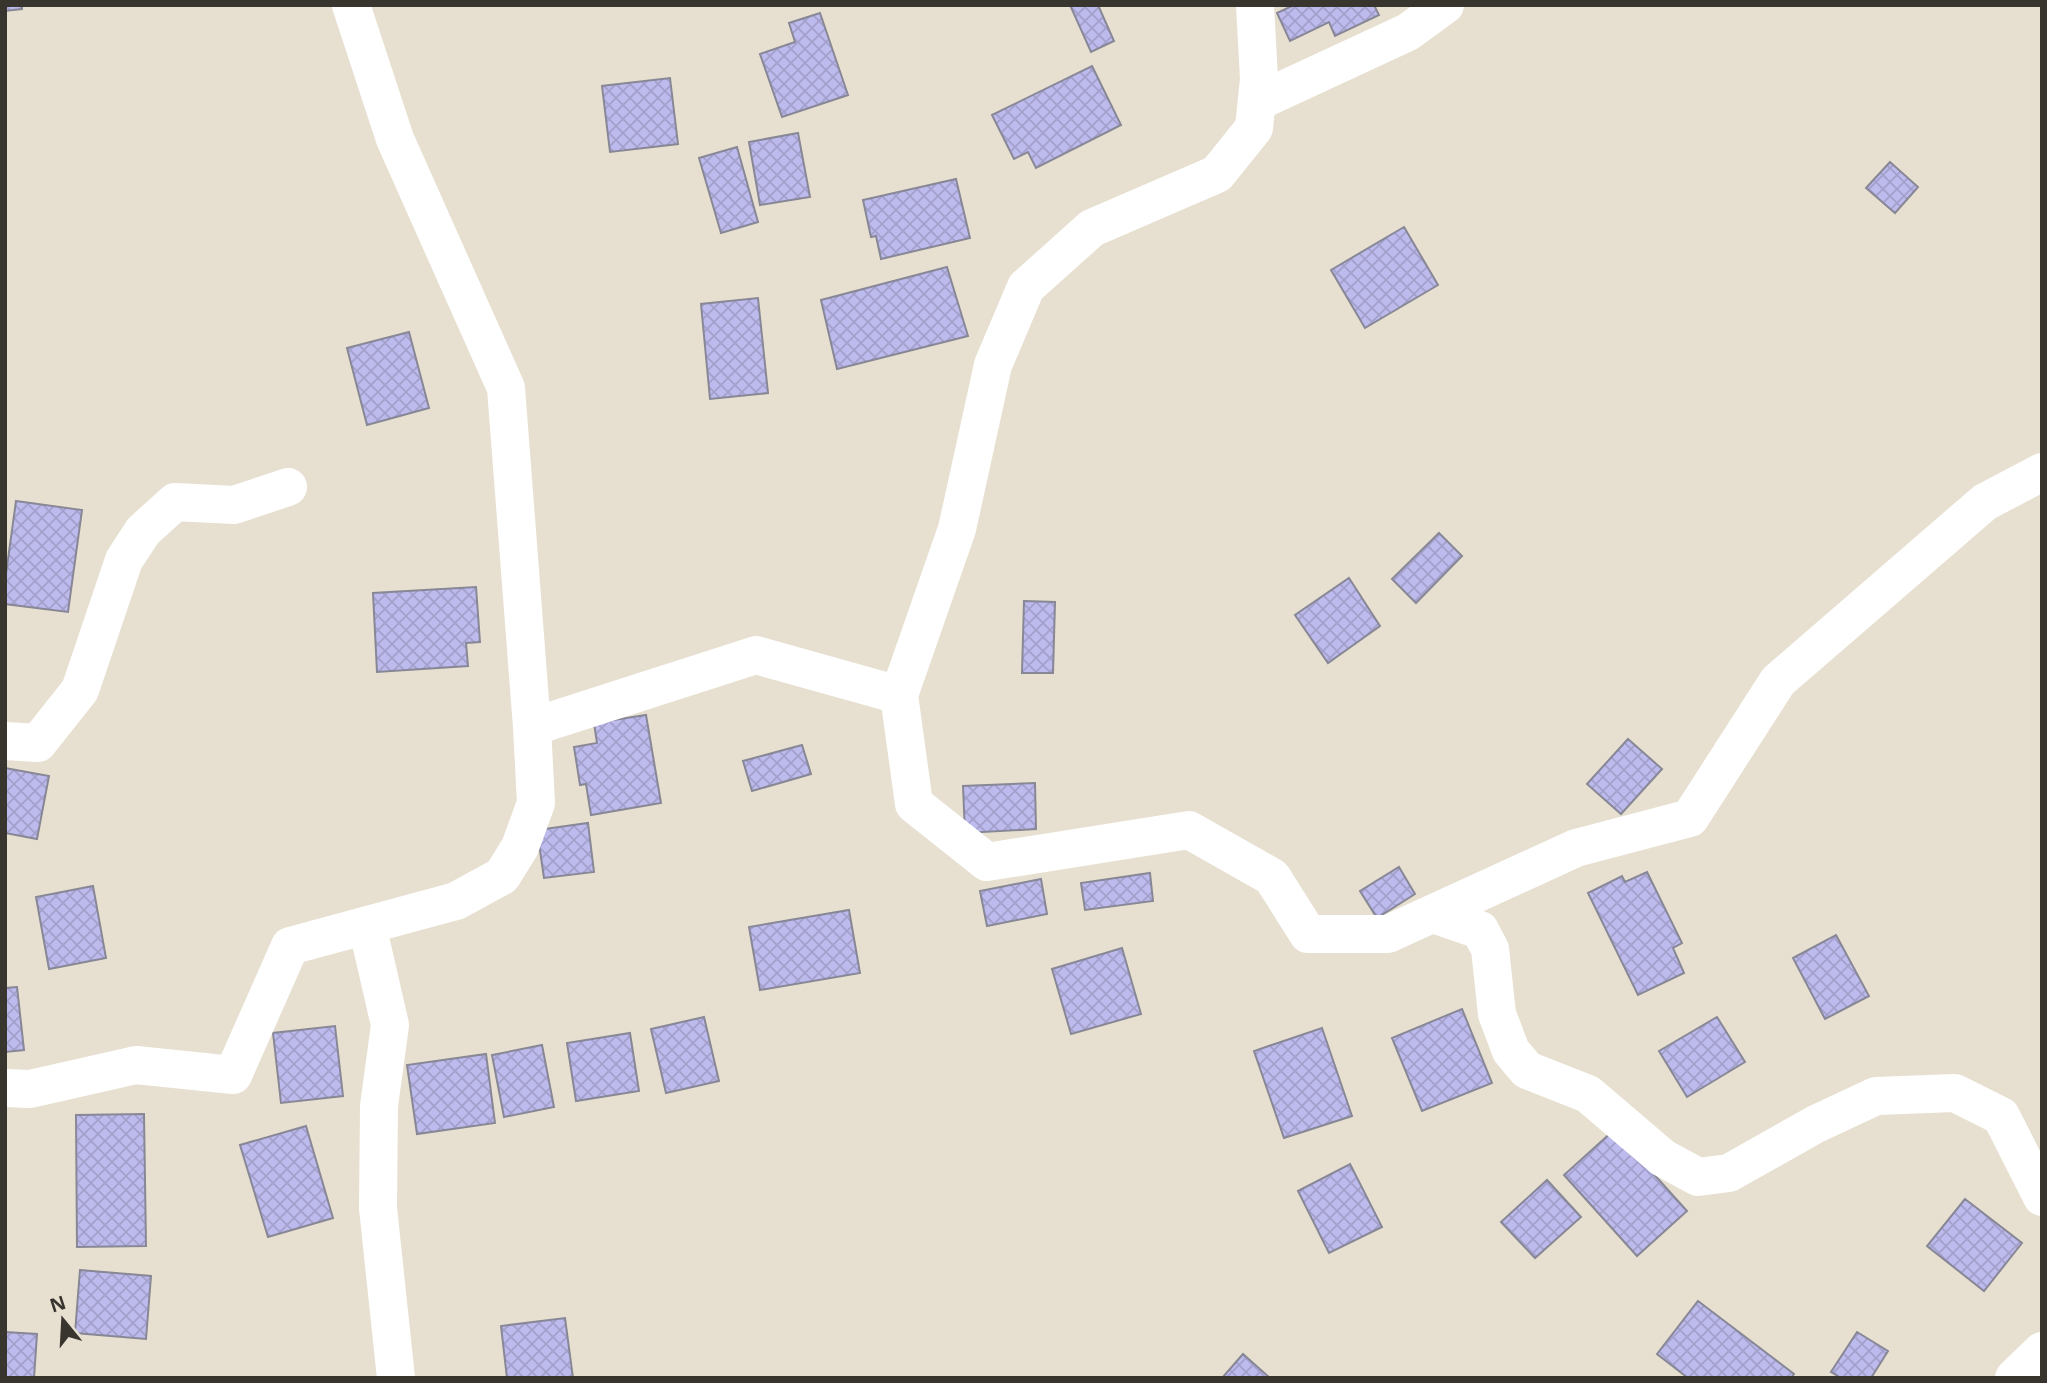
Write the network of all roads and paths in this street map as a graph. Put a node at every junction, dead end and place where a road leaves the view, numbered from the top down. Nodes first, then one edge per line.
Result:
1 (351, 5) edge
2 (1255, 5) edge
3 (1445, 5) edge
4 (1256, 102) junction
5 (2042, 472) edge
6 (288, 487) dead end
7 (899, 695) junction
8 (532, 727) junction
9 (5, 741) edge
10 (1433, 914) junction
11 (367, 925) junction
12 (5, 1088) edge
13 (2042, 1197) edge
14 (2042, 1351) edge
15 (396, 1378) edge
16 (2014, 1378) edge

1 - 8 street
2 - 4 street
3 - 4 street
4 - 7 street
5 - 10 street
6 - 9 street
7 - 8 street
7 - 10 street
8 - 11 street
10 - 13 street
11 - 12 street
11 - 15 street
14 - 16 street

